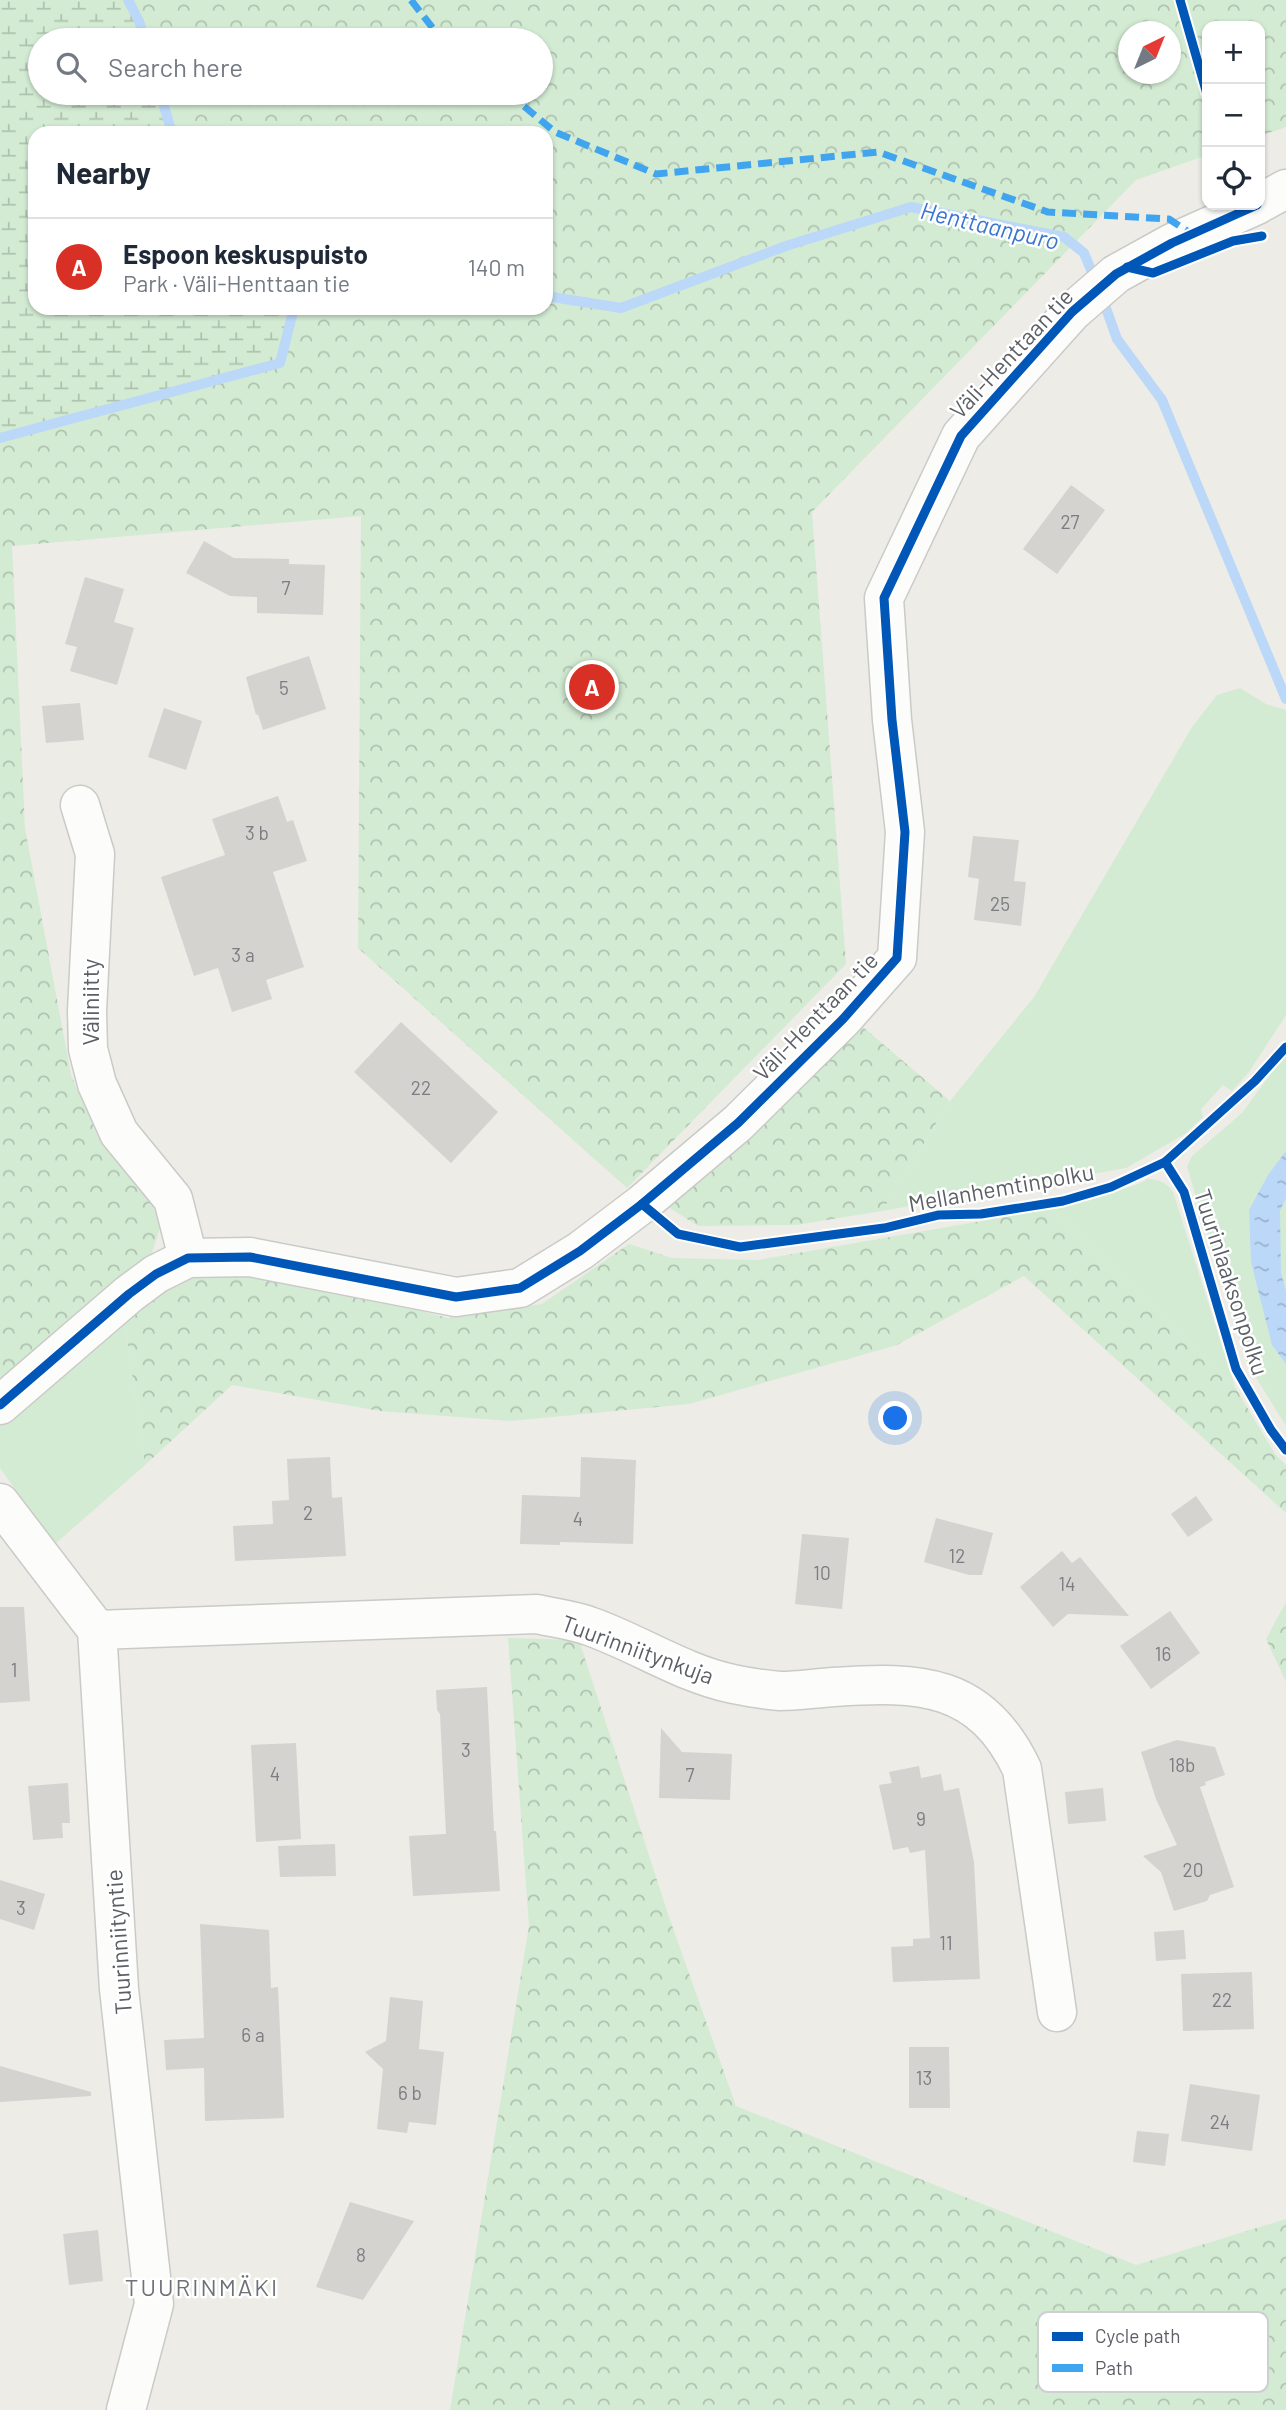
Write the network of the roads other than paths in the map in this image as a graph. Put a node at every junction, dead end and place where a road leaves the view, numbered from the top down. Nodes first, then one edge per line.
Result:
1 (1286, 189) edge
2 (1265, 201) edge
3 (1246, 210) edge
4 (80, 805) dead end
5 (188, 1258) junction
6 (0, 1405) edge
7 (0, 1503) edge
8 (97, 1630) junction
9 (1057, 2012) dead end
10 (126, 2410) edge

1 - 2 street, Väli-Henttaan tie
3 - 5 street, Väli-Henttaan tie
4 - 5 street, Väliniitty
5 - 6 street, Väli-Henttaan tie
7 - 8 street
8 - 9 street, Tuurinniitynkuja
8 - 10 street, Tuurinniityntie

